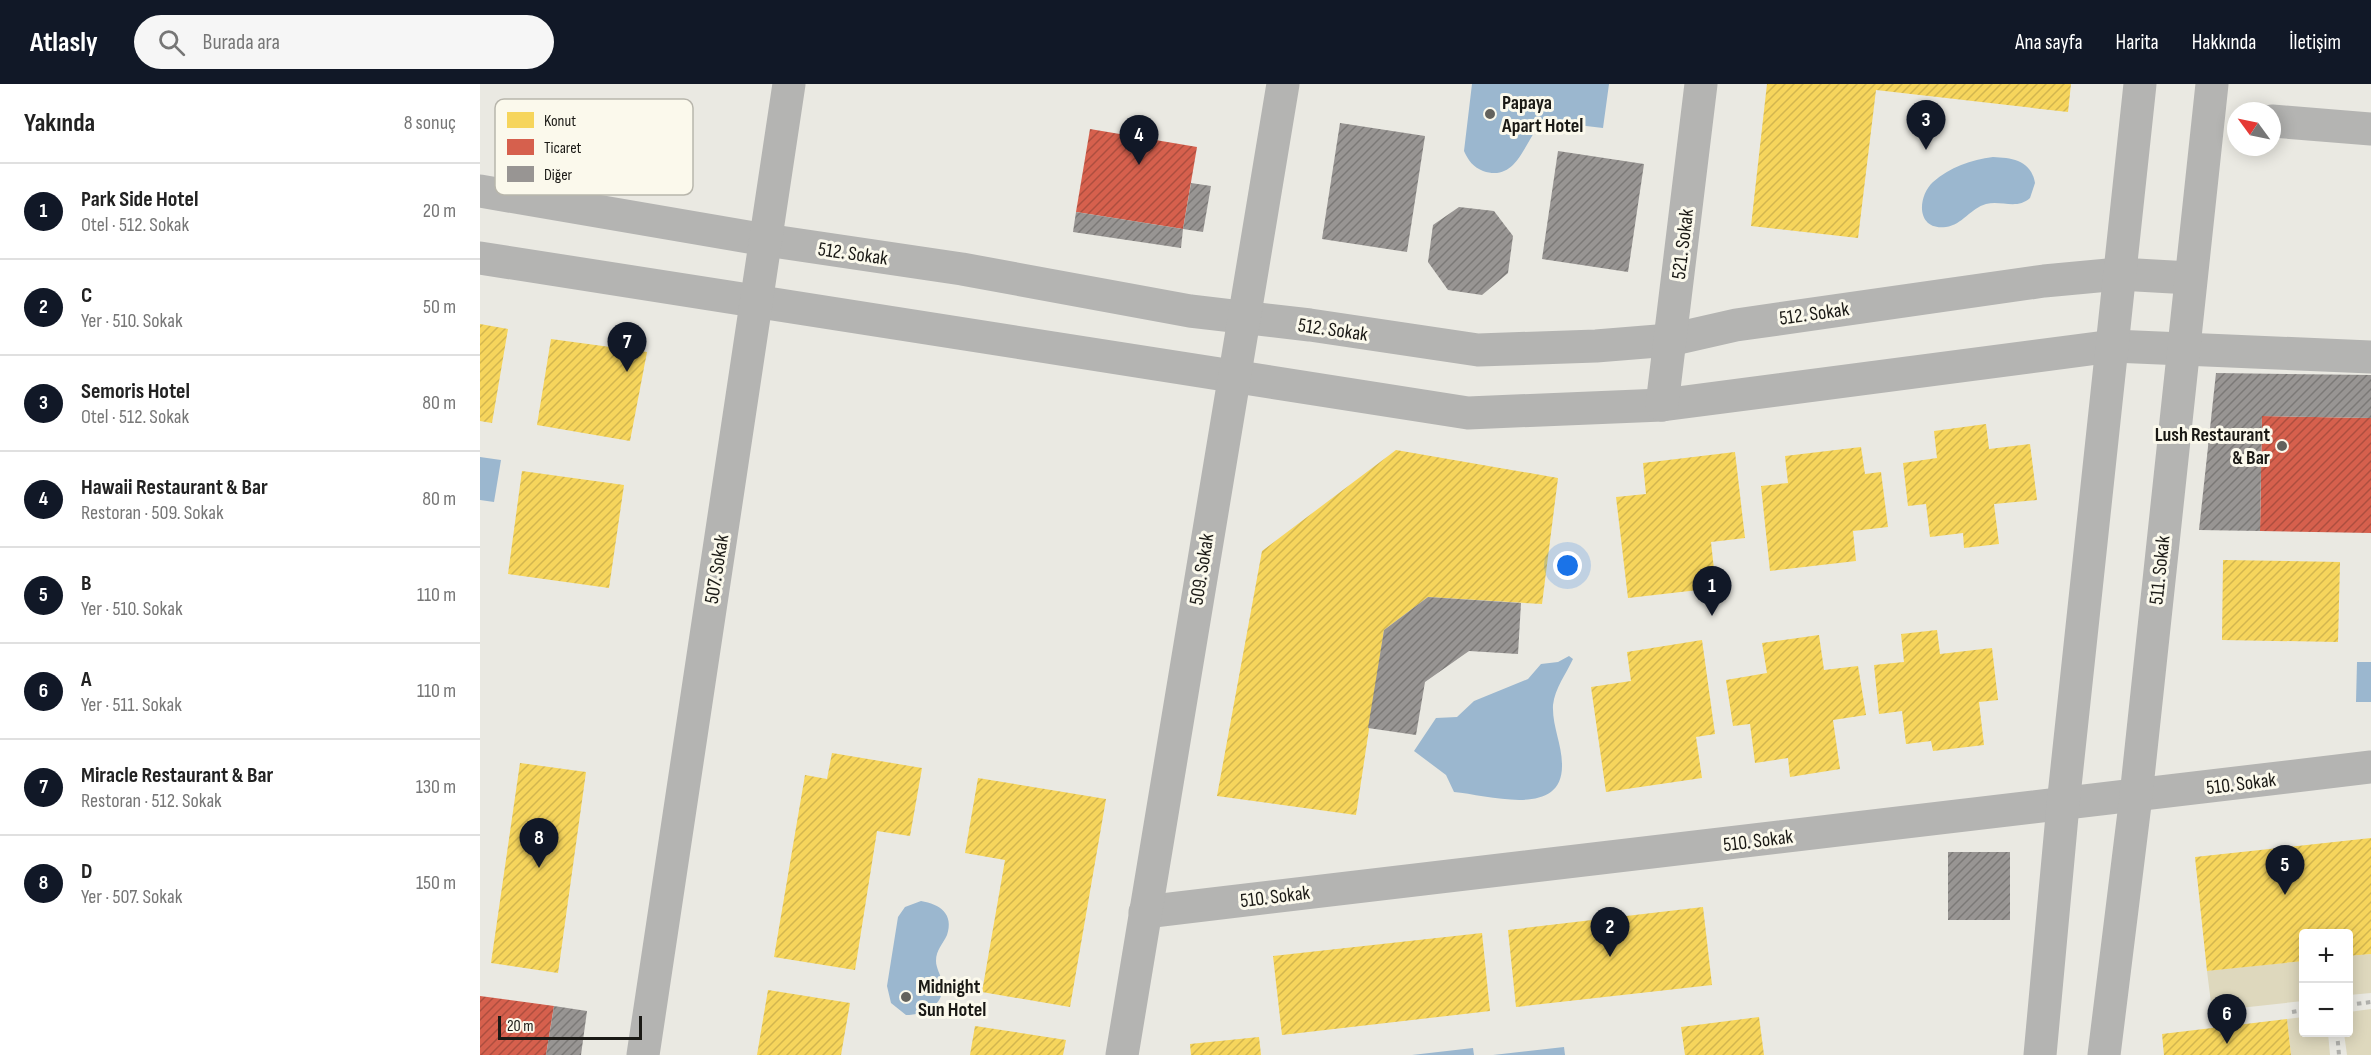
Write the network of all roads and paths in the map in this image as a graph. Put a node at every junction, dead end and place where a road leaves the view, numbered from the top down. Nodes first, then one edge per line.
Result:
1 (789, 84) edge
2 (1283, 84) edge
3 (1701, 84) edge
4 (2140, 84) edge
5 (2218, 106) edge
6 (2281, 122) edge
7 (2371, 129) edge
8 (480, 191) edge
9 (495, 194) edge
10 (503, 195) edge
11 (766, 240) junction
12 (480, 258) edge
13 (2119, 274) junction
14 (2190, 278) junction
15 (756, 300) junction
16 (1245, 318) junction
17 (1670, 340) junction
18 (2113, 346) junction
19 (2183, 350) junction
20 (2371, 357) edge
21 (1234, 376) junction
22 (1662, 405) junction
23 (2371, 767) edge
24 (2136, 796) junction
25 (2063, 805) junction
26 (1145, 912) junction
27 (2371, 1002) edge
28 (2353, 1004) edge
29 (2299, 1010) edge
30 (2292, 1011) dead end
31 (2337, 1037) edge
32 (643, 1055) edge
33 (1122, 1055) edge
34 (2040, 1055) edge
35 (2104, 1055) edge
36 (2339, 1055) edge

1 - 11 street, 507. Sokak
2 - 16 street, 509. Sokak
3 - 17 street, 521. Sokak
4 - 13 street
5 - 14 street, 511. Sokak
6 - 7 street
8 - 9 street, 512. Sokak
10 - 11 street, 512. Sokak
11 - 15 street, 507. Sokak
11 - 16 street, 512. Sokak
12 - 15 street
13 - 14 street, 512. Sokak
13 - 17 street, 512. Sokak
13 - 18 street
14 - 19 street, 511. Sokak
15 - 21 street
15 - 32 street, 507. Sokak
16 - 17 street, 512. Sokak
16 - 21 street, 509. Sokak
17 - 22 street, 521. Sokak
18 - 19 street
18 - 22 street
18 - 25 street
19 - 20 street
19 - 24 street, 511. Sokak
21 - 22 street
21 - 26 street, 509. Sokak
23 - 24 street, 510. Sokak
24 - 25 street, 510. Sokak
24 - 35 street, 511. Sokak
25 - 26 street, 510. Sokak
25 - 34 street
26 - 33 street, 509. Sokak
27 - 28 path
29 - 30 path
31 - 36 path

